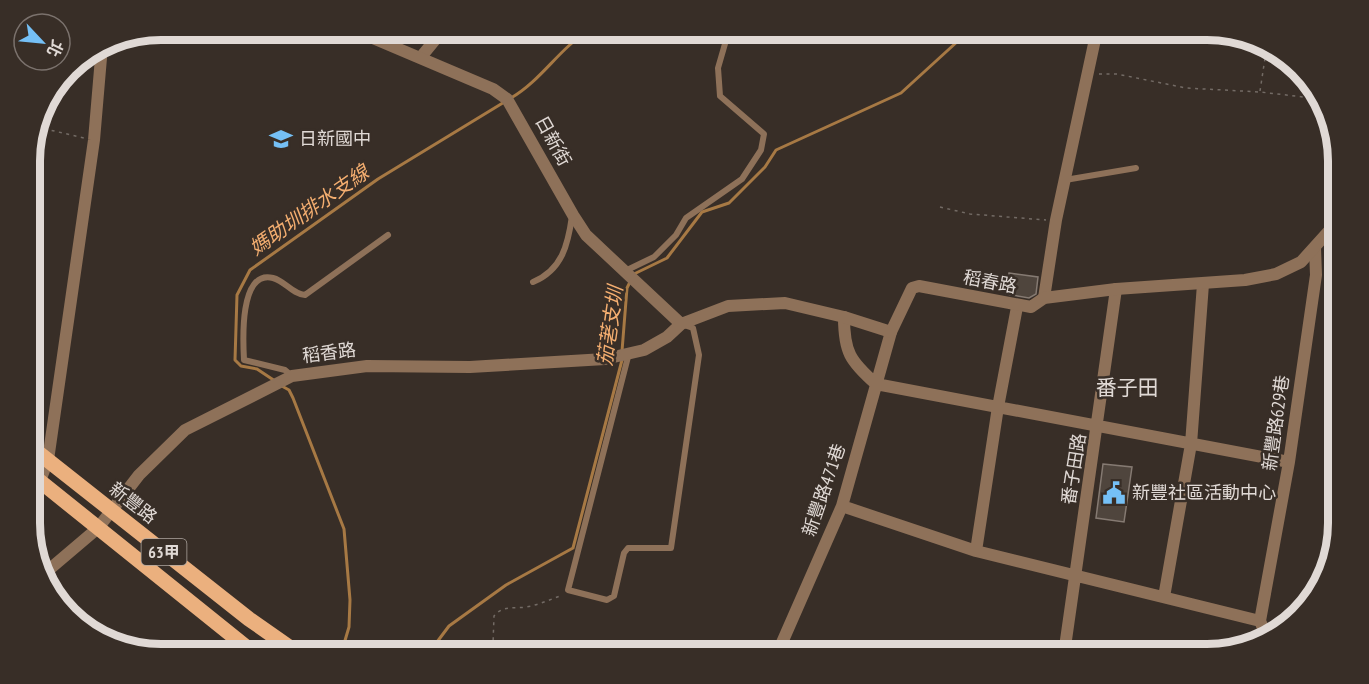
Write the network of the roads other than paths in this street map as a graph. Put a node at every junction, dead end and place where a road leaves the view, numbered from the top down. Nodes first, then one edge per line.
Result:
1 (379, 40) edge
2 (435, 40) edge
3 (726, 40) edge
4 (1095, 40) edge
5 (101, 57) edge
6 (421, 57) junction
7 (1136, 168) dead end
8 (1064, 180) junction
9 (573, 215) junction
10 (1328, 233) edge
11 (388, 235) dead end
12 (1314, 249) junction
13 (624, 271) junction
14 (532, 282) dead end
15 (1203, 284) junction
16 (1116, 289) junction
17 (1044, 298) junction
18 (1017, 307) junction
19 (844, 317) junction
20 (681, 324) junction
21 (891, 332) junction
22 (629, 354) junction
23 (292, 376) junction
24 (876, 384) junction
25 (998, 407) junction
26 (1099, 425) junction
27 (1191, 444) junction
28 (40, 454) edge
29 (48, 460) junction
30 (1289, 462) junction
31 (40, 470) edge
32 (40, 481) edge
33 (842, 506) junction
34 (112, 511) junction
35 (98, 528) junction
36 (976, 551) junction
37 (50, 569) edge
38 (1076, 575) junction
39 (1164, 597) junction
40 (1260, 621) junction
41 (1264, 629) edge
42 (782, 643) edge
43 (1066, 643) edge
44 (242, 644) edge
45 (285, 644) edge

1 - 6 street, 日新街
2 - 6 street
3 - 13 lane
4 - 8 street
5 - 29 street
6 - 9 street, 日新街
7 - 8 lane
8 - 17 street
9 - 13 street, 日新街
9 - 14 lane
10 - 12 street
11 - 23 lane
12 - 15 street, 稻春路
12 - 30 street, 新豐路629巷
13 - 20 street, 日新街
15 - 16 street, 稻春路
15 - 27 street
16 - 17 street, 稻春路
16 - 26 street, 番子田路
17 - 18 street, 稻春路
18 - 21 street, 稻春路
18 - 25 street
19 - 20 street
19 - 21 street
19 - 24 street
20 - 22 street, 稻香路
20 - 22 lane
21 - 24 street, 新豐路471巷
22 - 23 street, 稻香路
23 - 34 street, 稻香路
24 - 25 street
24 - 33 street, 新豐路471巷
25 - 26 street
25 - 36 street
26 - 27 street
26 - 38 street, 番子田路
27 - 30 street
27 - 39 street
28 - 29 main road, 新豐路 / 63甲
29 - 31 street
29 - 34 main road, 新豐路 / 63甲
30 - 40 street, 新豐路629巷
32 - 35 main road, 63甲
33 - 36 street
33 - 42 street, 新豐路471巷
34 - 35 street, 稻香路
34 - 45 main road, 新豐路 / 63甲
35 - 37 street, 稻香路
35 - 44 main road, 63甲
36 - 38 street
38 - 39 street
38 - 43 street, 番子田路
39 - 40 street
40 - 41 street

